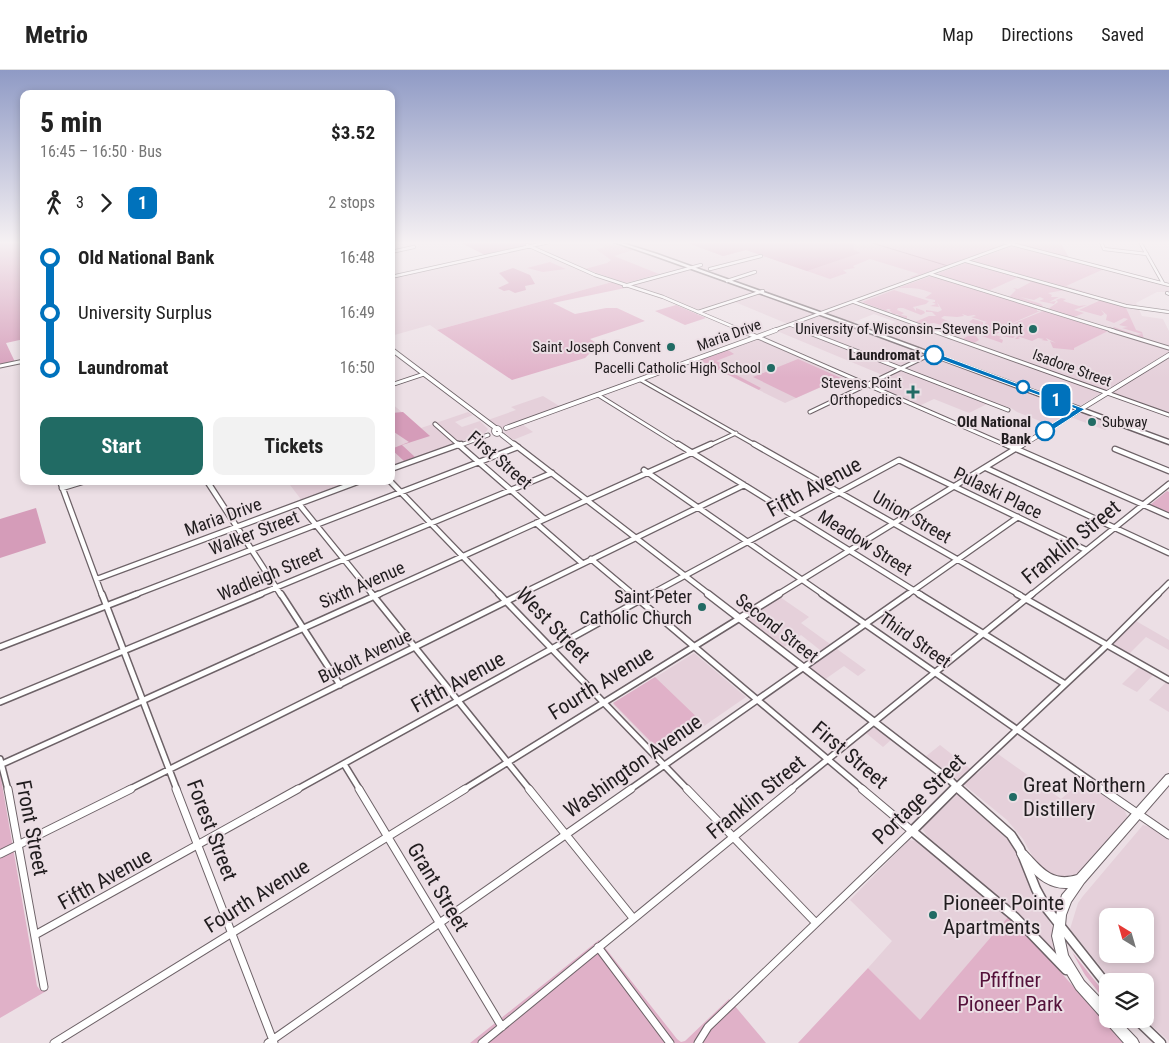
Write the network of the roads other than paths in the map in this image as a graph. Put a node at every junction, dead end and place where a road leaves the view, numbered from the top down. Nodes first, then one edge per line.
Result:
1 (631, 287) edge
2 (749, 287) edge
3 (894, 287) edge
4 (973, 287) edge
5 (1059, 287) edge
6 (761, 292) junction
7 (854, 302) junction
8 (698, 312) junction
9 (1169, 312) edge
10 (822, 314) junction
11 (791, 325) junction
12 (758, 338) junction
13 (1169, 348) edge
14 (395, 352) edge
15 (931, 354) junction
16 (1169, 355) edge
17 (20, 362) edge
18 (0, 366) edge
19 (899, 369) junction
20 (424, 374) junction
21 (641, 380) junction
22 (395, 384) edge
23 (866, 385) junction
24 (1108, 393) junction
25 (598, 395) junction
26 (1082, 409) junction
27 (1008, 410) dead end
28 (810, 412) dead end
29 (1169, 414) edge
30 (435, 424) dead end
31 (497, 431) junction
32 (736, 433) junction
33 (488, 435) joint
34 (1169, 442) edge
35 (459, 445) junction
36 (518, 447) junction
37 (1115, 449) dead end
38 (1015, 450) junction
39 (691, 453) junction
40 (899, 460) joint
41 (478, 462) junction
42 (395, 468) edge
43 (986, 468) junction
44 (646, 471) junction
45 (1169, 471) edge
46 (552, 473) junction
47 (1169, 484) edge
48 (61, 485) edge
49 (72, 485) edge
50 (209, 485) edge
51 (349, 485) edge
52 (394, 485) edge
53 (744, 485) junction
54 (954, 487) junction
55 (62, 488) junction
56 (510, 490) junction
57 (400, 492) junction
58 (840, 492) junction
59 (586, 500) junction
60 (299, 504) junction
61 (1143, 505) junction
62 (698, 507) junction
63 (795, 516) junction
64 (1169, 516) edge
65 (1018, 517) junction
66 (544, 519) junction
67 (431, 523) junction
68 (536, 523) junction
69 (895, 523) junction
70 (316, 524) junction
71 (236, 527) junction
72 (1114, 527) junction
73 (635, 538) junction
74 (748, 541) junction
75 (250, 550) junction
76 (850, 550) junction
77 (1086, 550) junction
78 (1169, 553) edge
79 (462, 556) junction
80 (344, 558) junction
81 (591, 559) junction
82 (958, 559) junction
83 (582, 564) junction
84 (685, 576) junction
85 (97, 579) junction
86 (802, 580) junction
87 (1169, 583) edge
88 (276, 587) junction
89 (913, 590) junction
90 (374, 596) junction
91 (1027, 598) junction
92 (640, 600) junction
93 (506, 601) junction
94 (106, 605) junction
95 (740, 618) junction
96 (865, 624) junction
97 (303, 628) junction
98 (983, 633) junction
99 (1108, 644) junction
100 (694, 646) junction
101 (0, 647) edge
102 (416, 647) junction
103 (551, 648) junction
104 (123, 651) junction
105 (802, 667) junction
106 (935, 672) junction
107 (1169, 680) edge
108 (1065, 684) junction
109 (340, 685) junction
110 (756, 699) junction
111 (458, 700) junction
112 (143, 701) junction
113 (0, 702) edge
114 (602, 703) junction
115 (873, 722) junction
116 (1017, 730) junction
117 (828, 759) junction
118 (508, 762) junction
119 (0, 763) edge
120 (344, 764) junction
121 (663, 765) junction
122 (170, 771) junction
123 (1169, 778) edge
124 (956, 786) junction
125 (1139, 814) junction
126 (912, 831) junction
127 (566, 833) junction
128 (1169, 835) edge
129 (388, 837) junction
130 (733, 838) junction
131 (18, 846) junction
132 (198, 846) junction
133 (0, 854) edge
134 (1022, 854) junction
135 (1080, 879) junction
136 (633, 918) junction
137 (439, 922) junction
138 (816, 922) junction
139 (1059, 925) junction
140 (232, 933) junction
141 (36, 936) junction
142 (598, 947) junction
143 (1099, 975) edge
144 (1080, 985) junction
145 (44, 987) dead end
146 (1099, 1007) edge
147 (502, 1028) junction
148 (1118, 1028) edge
149 (1145, 1028) edge
150 (272, 1042) edge
151 (54, 1043) edge
152 (482, 1043) edge
153 (670, 1043) edge
154 (698, 1043) edge
155 (1132, 1043) edge
156 (1161, 1043) edge

1 - 8 street
2 - 6 main road
3 - 7 street, Maria Drive
4 - 13 street
5 - 9 street
6 - 8 street
6 - 10 main road
7 - 10 street, Maria Drive
7 - 24 street, Isadore Street
8 - 12 street
10 - 11 street, Maria Drive
10 - 15 main road
11 - 12 street, Maria Drive
11 - 19 street
12 - 21 street, Maria Drive
12 - 23 street
14 - 20 street, Second Street
15 - 19 street
15 - 26 main road
16 - 24 street, Fourth Avenue
17 - 18 street
19 - 23 street
19 - 27 street
20 - 22 street
20 - 31 street, Second Street
21 - 25 street, Maria Drive
21 - 32 street, Union Street
23 - 28 street
23 - 38 street
24 - 26 street, Fourth Avenue
24 - 29 street, Isadore Street
25 - 31 street, Maria Drive
25 - 39 street, Meadow Street
26 - 34 main road
26 - 38 street, Fourth Avenue
30 - 35 street, First Street
31 - 33 street, Maria Drive
31 - 36 street, Second Street
32 - 39 street, Sixth Avenue
32 - 58 street, Union Street
33 - 35 street
35 - 41 street, First Street
35 - 42 street
36 - 41 street, Walker Street
36 - 46 street, Second Street
37 - 45 street
38 - 43 street, Fourth Avenue
38 - 61 street
39 - 44 street, Sixth Avenue
39 - 53 street, Meadow Street
40 - 54 street, Pulaski Place
40 - 58 street, Fifth Avenue
41 - 56 street, First Street
41 - 57 street, Walker Street
43 - 54 street, Fourth Avenue
43 - 72 street
44 - 59 street, Sixth Avenue
44 - 62 street, Third Street
46 - 56 street, Wadleigh Street
46 - 59 street, Second Street
47 - 61 street, Franklin Street
48 - 55 street
49 - 55 street
50 - 71 street
51 - 60 street, Maria Drive
52 - 57 street, West Street
53 - 62 street, Bukolt Avenue
53 - 63 street, Meadow Street
54 - 65 street, Pulaski Place
54 - 69 street, Fourth Avenue
55 - 85 street
56 - 66 street, First Street
56 - 67 street, Wadleigh Street
57 - 67 street, West Street
57 - 70 street, Walker Street
58 - 63 street, Fifth Avenue
58 - 69 street, Union Street
59 - 66 street, Sixth Avenue
59 - 73 street, Second Street
60 - 70 street
60 - 71 street, Maria Drive
61 - 64 street
61 - 72 street, Franklin Street
62 - 73 street, Bukolt Avenue
62 - 74 street, Third Street
63 - 74 street, Fifth Avenue
63 - 76 street, Meadow Street
65 - 77 street, Pulaski Place
65 - 82 street, Washington Avenue
66 - 68 street, Sixth Avenue
67 - 79 street, West Street
67 - 80 street, Wadleigh Street
68 - 79 street, Sixth Avenue
68 - 83 street
69 - 76 street, Fourth Avenue
69 - 82 street, Union Street
70 - 75 street, Walker Street
70 - 80 street
71 - 75 street
71 - 85 street, Maria Drive
72 - 77 street, Franklin Street
72 - 78 street
73 - 81 street, Bukolt Avenue
73 - 84 street, Second Street
74 - 84 street, Fifth Avenue
74 - 86 street, Third Street
75 - 88 street
75 - 94 street, Walker Street
76 - 86 street, Fourth Avenue
76 - 89 street, Meadow Street
77 - 91 street, Franklin Street
79 - 90 street, Sixth Avenue
79 - 93 street, West Street
80 - 88 street, Wadleigh Street
80 - 90 street
81 - 83 street, Bukolt Avenue
81 - 92 street, First Street
82 - 89 street, Washington Avenue
82 - 91 street, Union Street
83 - 93 street, Bukolt Avenue
84 - 92 street, Fifth Avenue
84 - 95 street, Second Street
85 - 94 street
86 - 95 street, Fourth Avenue
86 - 96 street, Third Street
87 - 99 street, Portage Street
88 - 97 street
88 - 104 street, Wadleigh Street
89 - 96 street, Washington Avenue
89 - 98 street, Meadow Street
90 - 97 street, Sixth Avenue
90 - 102 street
91 - 98 street, Franklin Street
91 - 99 street, Union Street
92 - 100 street, First Street
92 - 103 street, Fifth Avenue
93 - 102 street, Bukolt Avenue
93 - 103 street, West Street
94 - 101 street, Walker Street
94 - 104 street
95 - 100 street, Fourth Avenue
95 - 105 street, Second Street
96 - 105 street, Washington Avenue
96 - 106 street, Third Street
97 - 109 street
97 - 112 street, Sixth Avenue
98 - 106 street, Franklin Street
98 - 108 street, Meadow Street
99 - 107 street, Union Street
99 - 108 street, Portage Street
100 - 110 street, First Street
100 - 114 street, Fourth Avenue
102 - 109 street, Bukolt Avenue
102 - 111 street
103 - 111 street, Fifth Avenue
103 - 114 street, West Street
104 - 112 street
104 - 113 street, Wadleigh Street
105 - 110 street, Washington Avenue
105 - 115 street, Second Street
106 - 115 street, Franklin Street
106 - 116 street, Third Street
108 - 116 street, Portage Street
109 - 122 street, Bukolt Avenue
110 - 117 street, First Street
110 - 121 street, Washington Avenue
111 - 118 street
111 - 120 street, Fifth Avenue
112 - 119 street, Sixth Avenue
112 - 122 street, Forest Street
114 - 118 street, Fourth Avenue
114 - 121 street, West Street
115 - 117 street, Franklin Street
115 - 124 street, Second Street
116 - 124 street, Portage Street
116 - 125 street, Third Street
117 - 126 street, First Street
117 - 130 street, Franklin Street
118 - 127 street
118 - 129 street, Fourth Avenue
119 - 131 street, Front Street
120 - 129 street, Grant Street
120 - 132 street, Fifth Avenue
121 - 127 street, Washington Avenue
121 - 130 street, West Street
122 - 131 street, Bukolt Avenue
122 - 132 street, Forest Street
123 - 125 main road
124 - 126 street, Portage Street
124 - 134 street, Second Street
125 - 128 street, Third Street
125 - 135 main road
126 - 138 street, Portage Street
126 - 144 street, First Street
127 - 136 street
127 - 137 street, Washington Avenue
129 - 137 street, Grant Street
129 - 140 street, Fourth Avenue
130 - 136 street, Franklin Street
130 - 138 street, West Street
131 - 133 street, Bukolt Avenue
131 - 141 street, Front Street
132 - 140 street, Forest Street
132 - 141 street, Fifth Avenue
134 - 135 main road
134 - 139 street, Second Street
135 - 139 main road
136 - 142 street, Franklin Street
137 - 147 street, Grant Street
137 - 150 street, Washington Avenue
138 - 154 street, Portage Street
139 - 143 street, Second Street
139 - 144 main road
140 - 150 street, Forest Street
140 - 151 street, Fourth Avenue
141 - 145 street, Front Street
142 - 147 street, Franklin Street
142 - 153 street
144 - 146 main road
147 - 152 street, Franklin Street
148 - 155 main road
149 - 156 street

